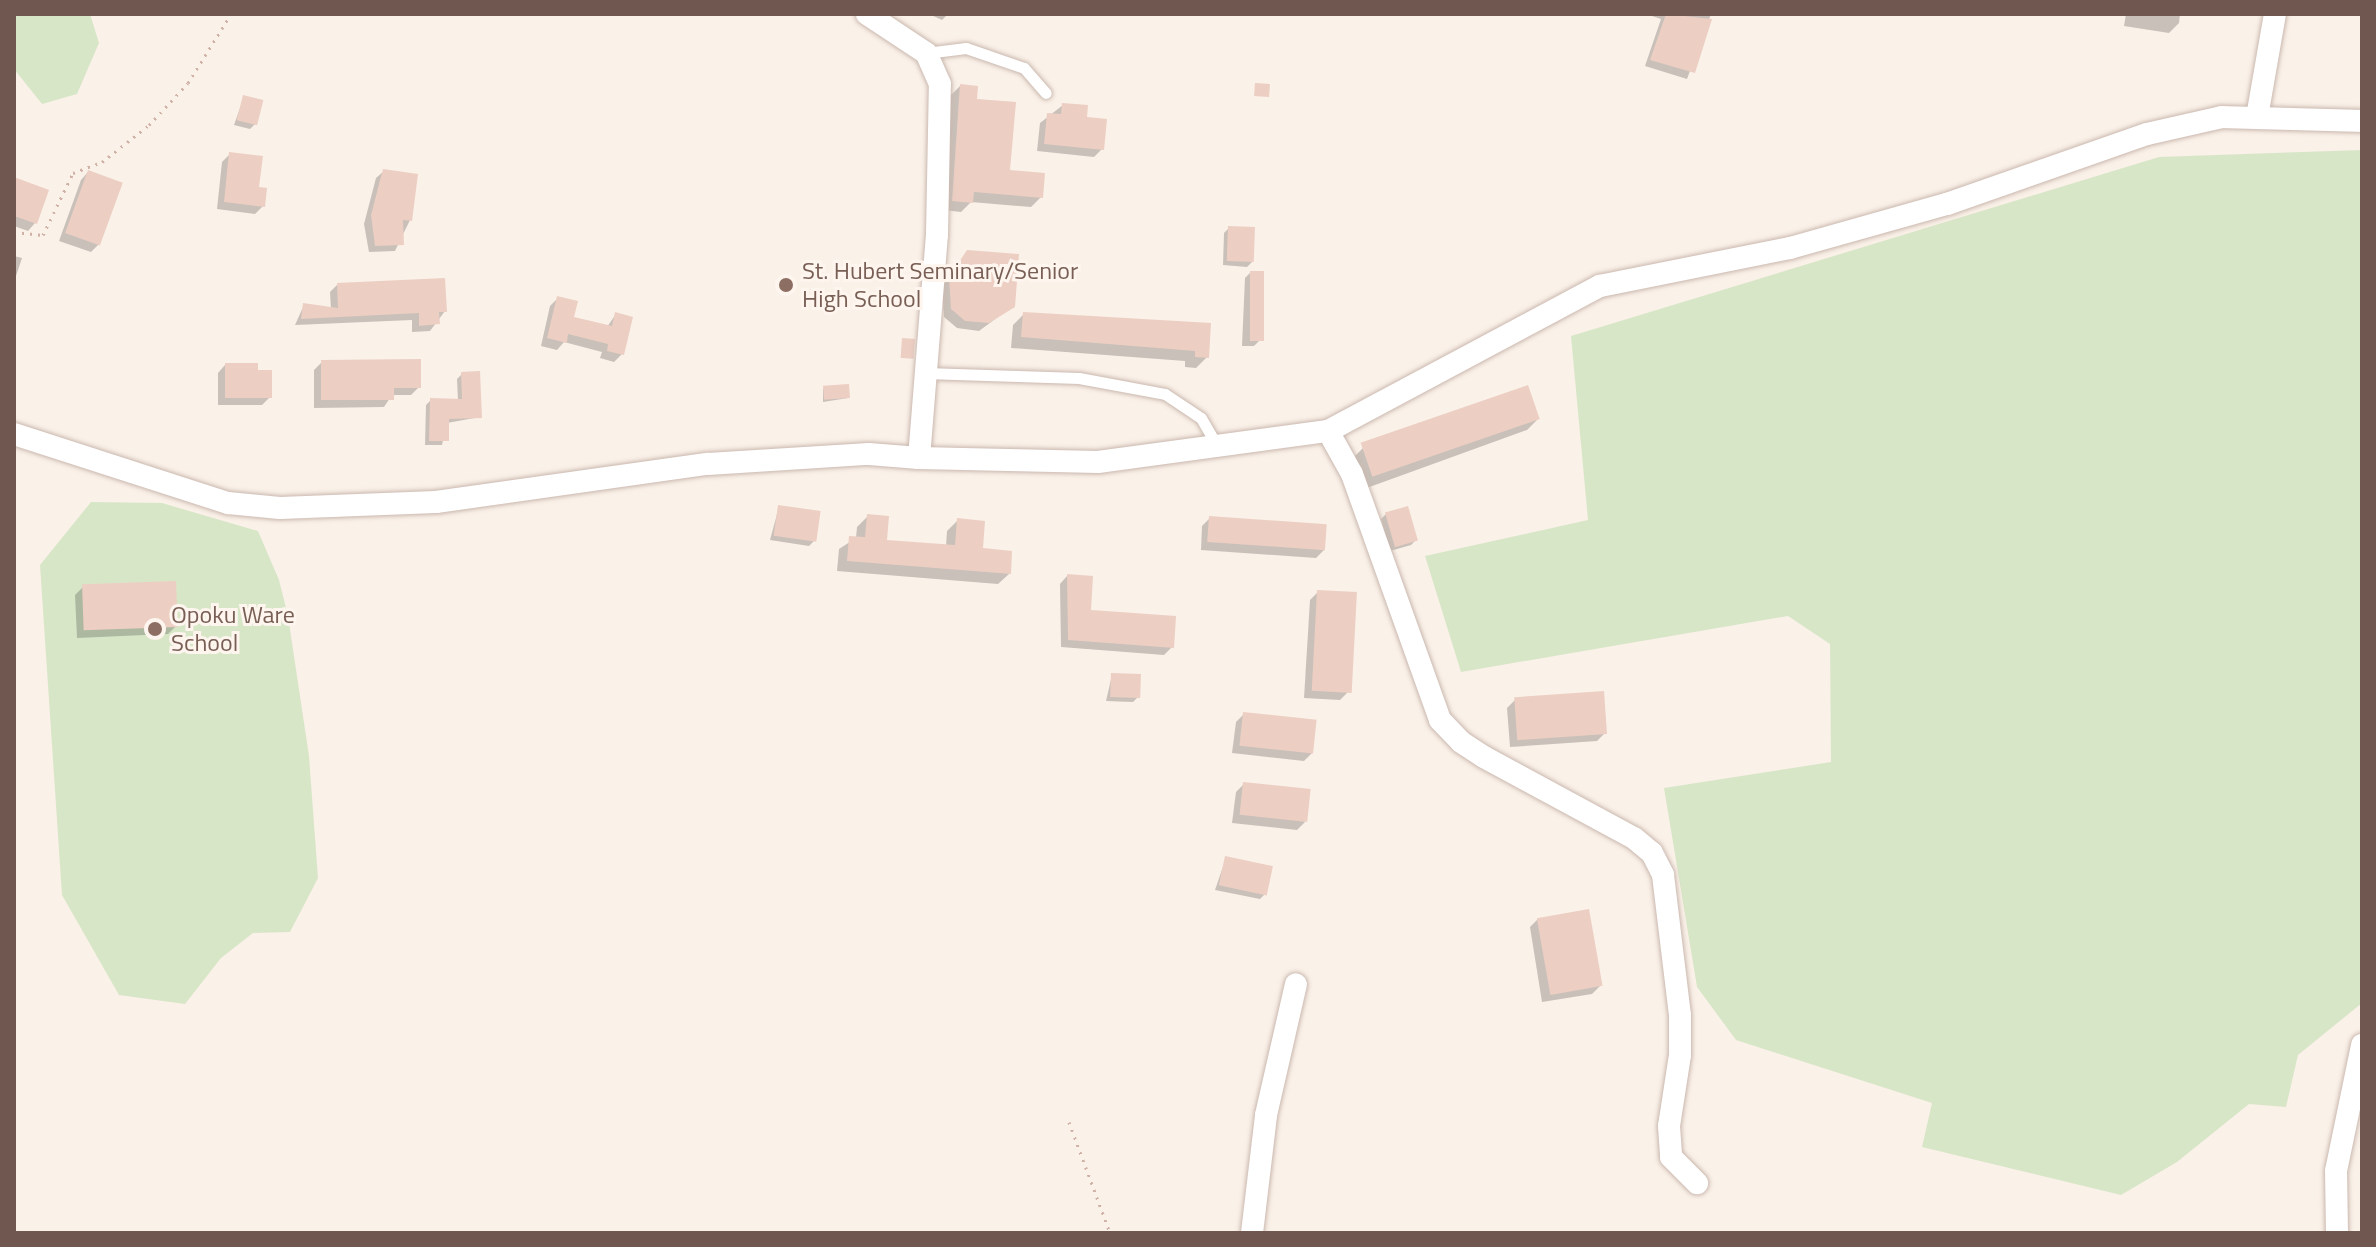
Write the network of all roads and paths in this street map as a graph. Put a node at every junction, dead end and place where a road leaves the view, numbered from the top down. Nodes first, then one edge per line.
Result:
1 (231, 14) edge
2 (867, 14) edge
3 (2275, 14) edge
4 (926, 53) junction
5 (1046, 93) dead end
6 (2257, 117) junction
7 (2362, 121) edge
8 (14, 232) edge
9 (925, 373) junction
10 (1328, 431) junction
11 (14, 434) edge
12 (1217, 446) junction
13 (919, 458) junction
14 (1296, 984) dead end
15 (2362, 1045) edge
16 (1069, 1122) dead end
17 (1697, 1183) dead end
18 (1110, 1233) edge
19 (1252, 1233) edge
20 (2337, 1233) edge

1 - 8 path
2 - 4 street
3 - 6 street
4 - 5 lane
4 - 9 street
6 - 7 street
6 - 10 street
9 - 12 lane
9 - 13 street
10 - 12 street
10 - 17 street
11 - 13 street
12 - 13 street
14 - 19 street
15 - 20 street
16 - 18 path

